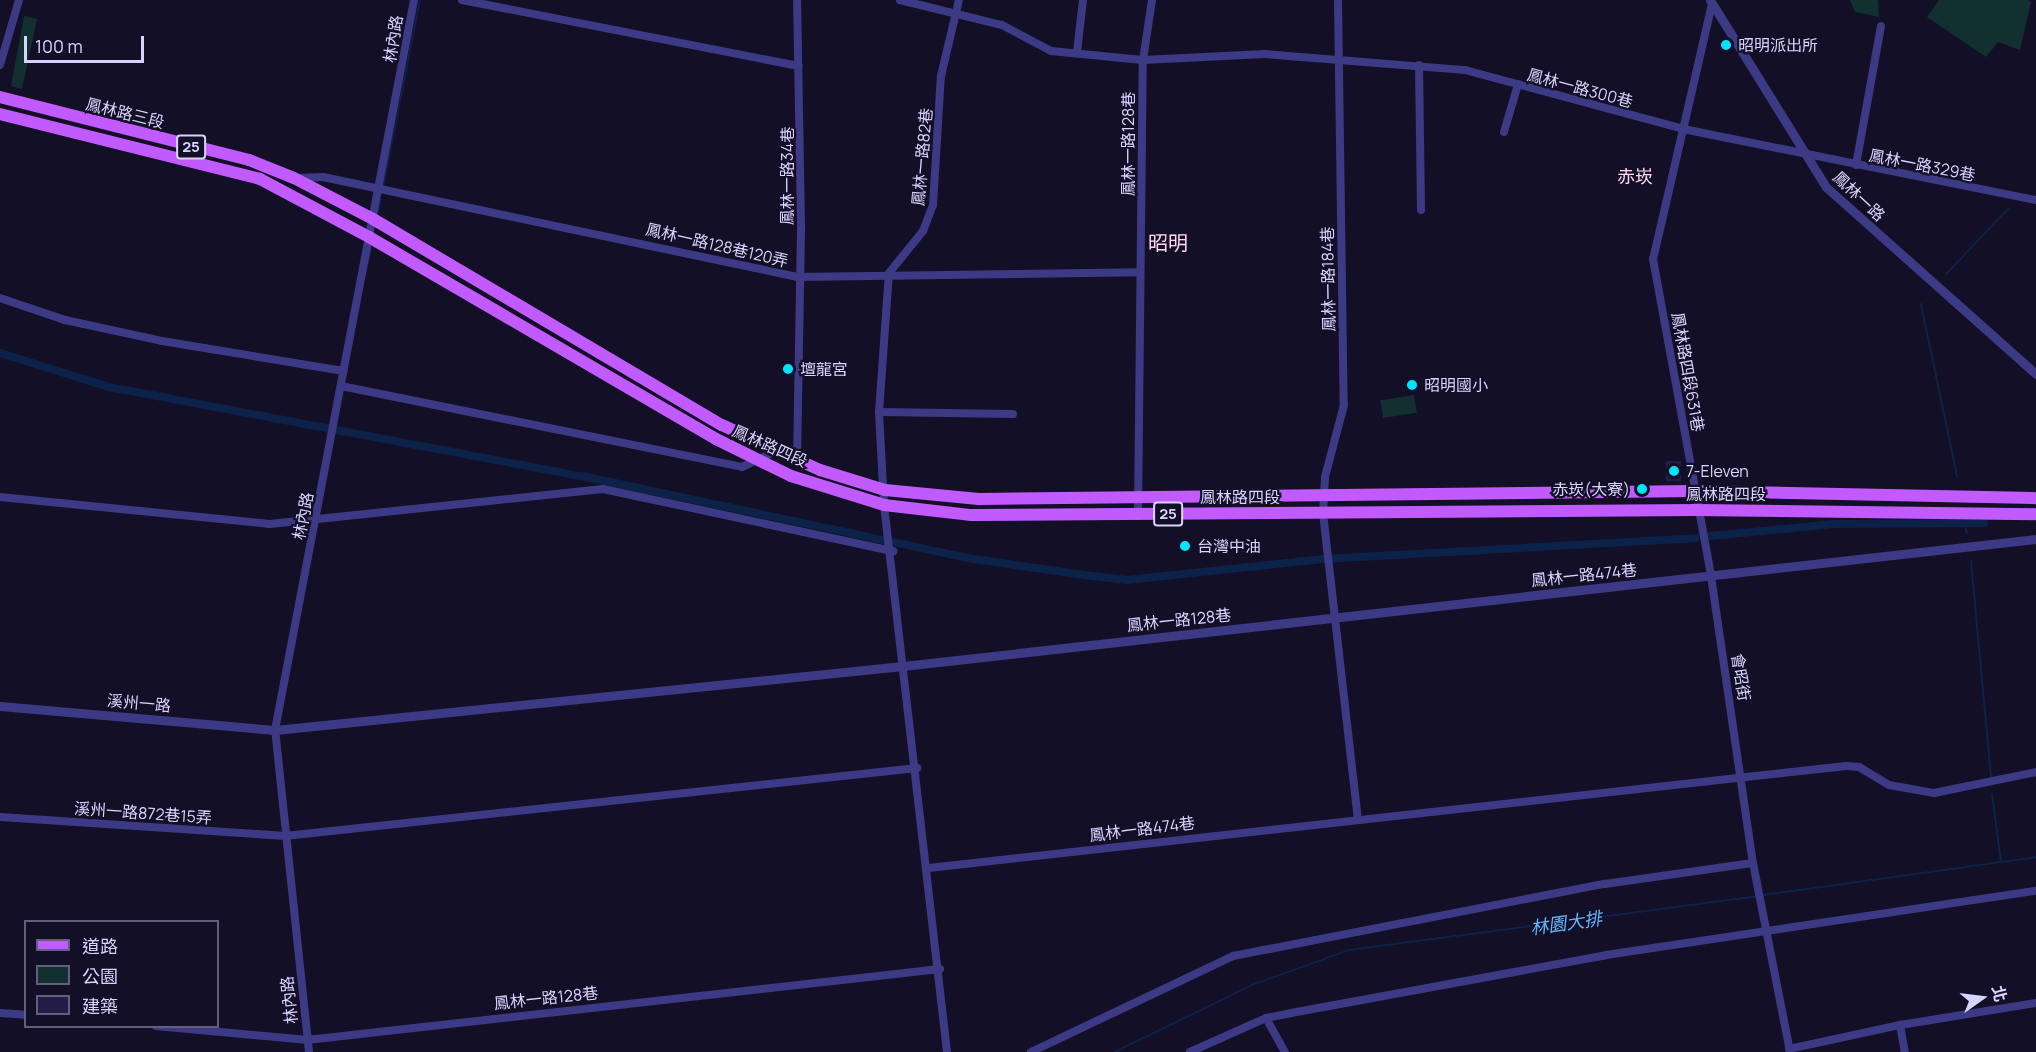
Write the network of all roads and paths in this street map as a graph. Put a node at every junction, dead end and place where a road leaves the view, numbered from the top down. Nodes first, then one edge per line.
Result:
1 (19, 0) edge
2 (414, 0) edge
3 (462, 0) edge
4 (797, 0) edge
5 (900, 0) edge
6 (959, 0) edge
7 (1083, 0) edge
8 (1152, 0) edge
9 (1338, 0) edge
10 (1711, 2) edge
11 (958, 11) junction
12 (1881, 26) dead end
13 (1077, 52) junction
14 (1340, 59) junction
15 (1143, 60) junction
16 (0, 65) edge
17 (799, 66) junction
18 (1419, 66) junction
19 (1518, 84) junction
20 (0, 98) edge
21 (0, 114) edge
22 (1683, 129) junction
23 (1504, 132) dead end
24 (1803, 155) junction
25 (1856, 165) junction
26 (294, 178) junction
27 (378, 191) junction
28 (2036, 200) edge
29 (1421, 210) dead end
30 (373, 219) junction
31 (369, 237) junction
32 (1140, 272) junction
33 (889, 273) junction
34 (798, 277) junction
35 (0, 298) edge
36 (344, 371) junction
37 (2036, 374) edge
38 (341, 386) junction
39 (879, 412) junction
40 (1013, 414) dead end
41 (777, 452) junction
42 (796, 460) junction
43 (760, 462) junction
44 (885, 490) junction
45 (1695, 491) junction
46 (1323, 496) junction
47 (0, 497) edge
48 (2036, 498) edge
49 (1140, 499) junction
50 (884, 505) junction
51 (1696, 510) junction
52 (1323, 513) junction
53 (2036, 514) edge
54 (316, 516) junction
55 (1138, 516) junction
56 (2036, 539) edge
57 (892, 548) junction
58 (1711, 576) junction
59 (1336, 618) junction
60 (903, 666) junction
61 (0, 706) edge
62 (275, 730) junction
63 (917, 768) junction
64 (2036, 771) edge
65 (1744, 778) junction
66 (0, 817) edge
67 (1358, 819) junction
68 (285, 836) junction
69 (1754, 866) junction
70 (929, 868) junction
71 (2036, 891) edge
72 (1765, 928) junction
73 (940, 969) junction
74 (2036, 1003) edge
75 (0, 1013) edge
76 (24, 1015) edge
77 (1266, 1018) junction
78 (1900, 1024) junction
79 (178, 1028) edge
80 (307, 1040) junction
81 (1790, 1051) edge
82 (309, 1052) edge
83 (947, 1052) edge
84 (1031, 1052) edge
85 (1190, 1052) edge
86 (1285, 1052) edge
87 (1905, 1052) edge

1 - 16 street
2 - 27 street, 林內路
3 - 17 street
4 - 17 street, 鳳林一路34巷
5 - 11 street
6 - 11 street, 鳳林一路82巷
7 - 13 street
8 - 15 street, 鳳林一路128巷
9 - 14 street, 鳳林一路184巷
10 - 22 street
10 - 24 street, 鳳林一路
11 - 13 street
11 - 33 street, 鳳林一路82巷
12 - 25 street
13 - 15 street
14 - 15 street
14 - 18 street
14 - 46 street, 鳳林一路184巷
15 - 32 street, 鳳林一路128巷
17 - 34 street, 鳳林一路34巷
18 - 19 street
18 - 29 street
19 - 22 street, 鳳林一路300巷
19 - 23 street, 鳳林一路300巷
20 - 26 main road, 鳳林路三段 / 25
21 - 31 main road, 鳳林路三段 / 25
22 - 24 street, 鳳林一路300巷
22 - 45 street, 鳳林路四段631巷
24 - 25 street, 鳳林一路329巷
24 - 37 street, 鳳林一路
25 - 28 street, 鳳林一路329巷
26 - 27 street, 鳳林一路128巷120弄
26 - 30 main road, 鳳林路三段 / 25
27 - 30 street, 林內路
27 - 34 street, 鳳林一路128巷120弄
30 - 31 street, 林內路
30 - 41 main road, 鳳林路四段 / 25
31 - 36 street, 林內路
31 - 43 main road, 鳳林路四段 / 25
32 - 33 street, 鳳林一路128巷120弄
32 - 49 street, 鳳林一路128巷
33 - 34 street, 鳳林一路128巷120弄
33 - 39 street
34 - 42 street, 鳳林一路34巷
35 - 36 street
36 - 38 street, 林內路
38 - 43 street
38 - 54 street, 林內路
39 - 40 street
39 - 44 street
41 - 42 main road, 鳳林路四段 / 25
41 - 43 street
42 - 44 main road, 鳳林路四段 / 25
43 - 50 main road, 鳳林路四段 / 25
44 - 49 main road, 鳳林路四段 / 25
44 - 50 street
45 - 46 main road, 鳳林路四段 / 25
45 - 48 main road, 鳳林路四段 / 25
45 - 51 street, 會昭街
46 - 49 main road, 鳳林路四段 / 25
46 - 52 street
47 - 54 street
49 - 55 street, 鳳林一路128巷
50 - 55 main road, 鳳林路四段 / 25
50 - 57 street
51 - 52 main road, 鳳林路四段 / 25
51 - 53 main road, 鳳林路四段 / 25
51 - 58 street, 會昭街
52 - 55 main road, 鳳林路四段 / 25
52 - 59 street
54 - 57 street
54 - 62 street, 林內路
56 - 58 street, 鳳林一路474巷
57 - 60 street
58 - 59 street, 鳳林一路474巷
58 - 65 street, 會昭街
59 - 60 street, 鳳林一路128巷
59 - 67 street
60 - 62 street, 鳳林一路128巷
60 - 63 street
61 - 62 street, 溪州一路
62 - 68 street, 林內路
63 - 68 street, 溪州一路872巷15弄
63 - 70 street
64 - 65 street, 鳳林一路474巷
65 - 67 street, 鳳林一路474巷
65 - 69 street, 會昭街
66 - 68 street, 溪州一路872巷15弄
67 - 70 street, 鳳林一路474巷
68 - 80 street, 林內路
69 - 72 street, 會昭街
69 - 84 street
70 - 73 street
71 - 72 street
72 - 77 street
72 - 81 street
73 - 80 street, 鳳林一路128巷
73 - 83 street
74 - 78 street
75 - 76 street
77 - 85 street
77 - 86 street
78 - 81 street
78 - 87 street
79 - 80 street, 鳳林一路128巷
80 - 82 street, 林內路

